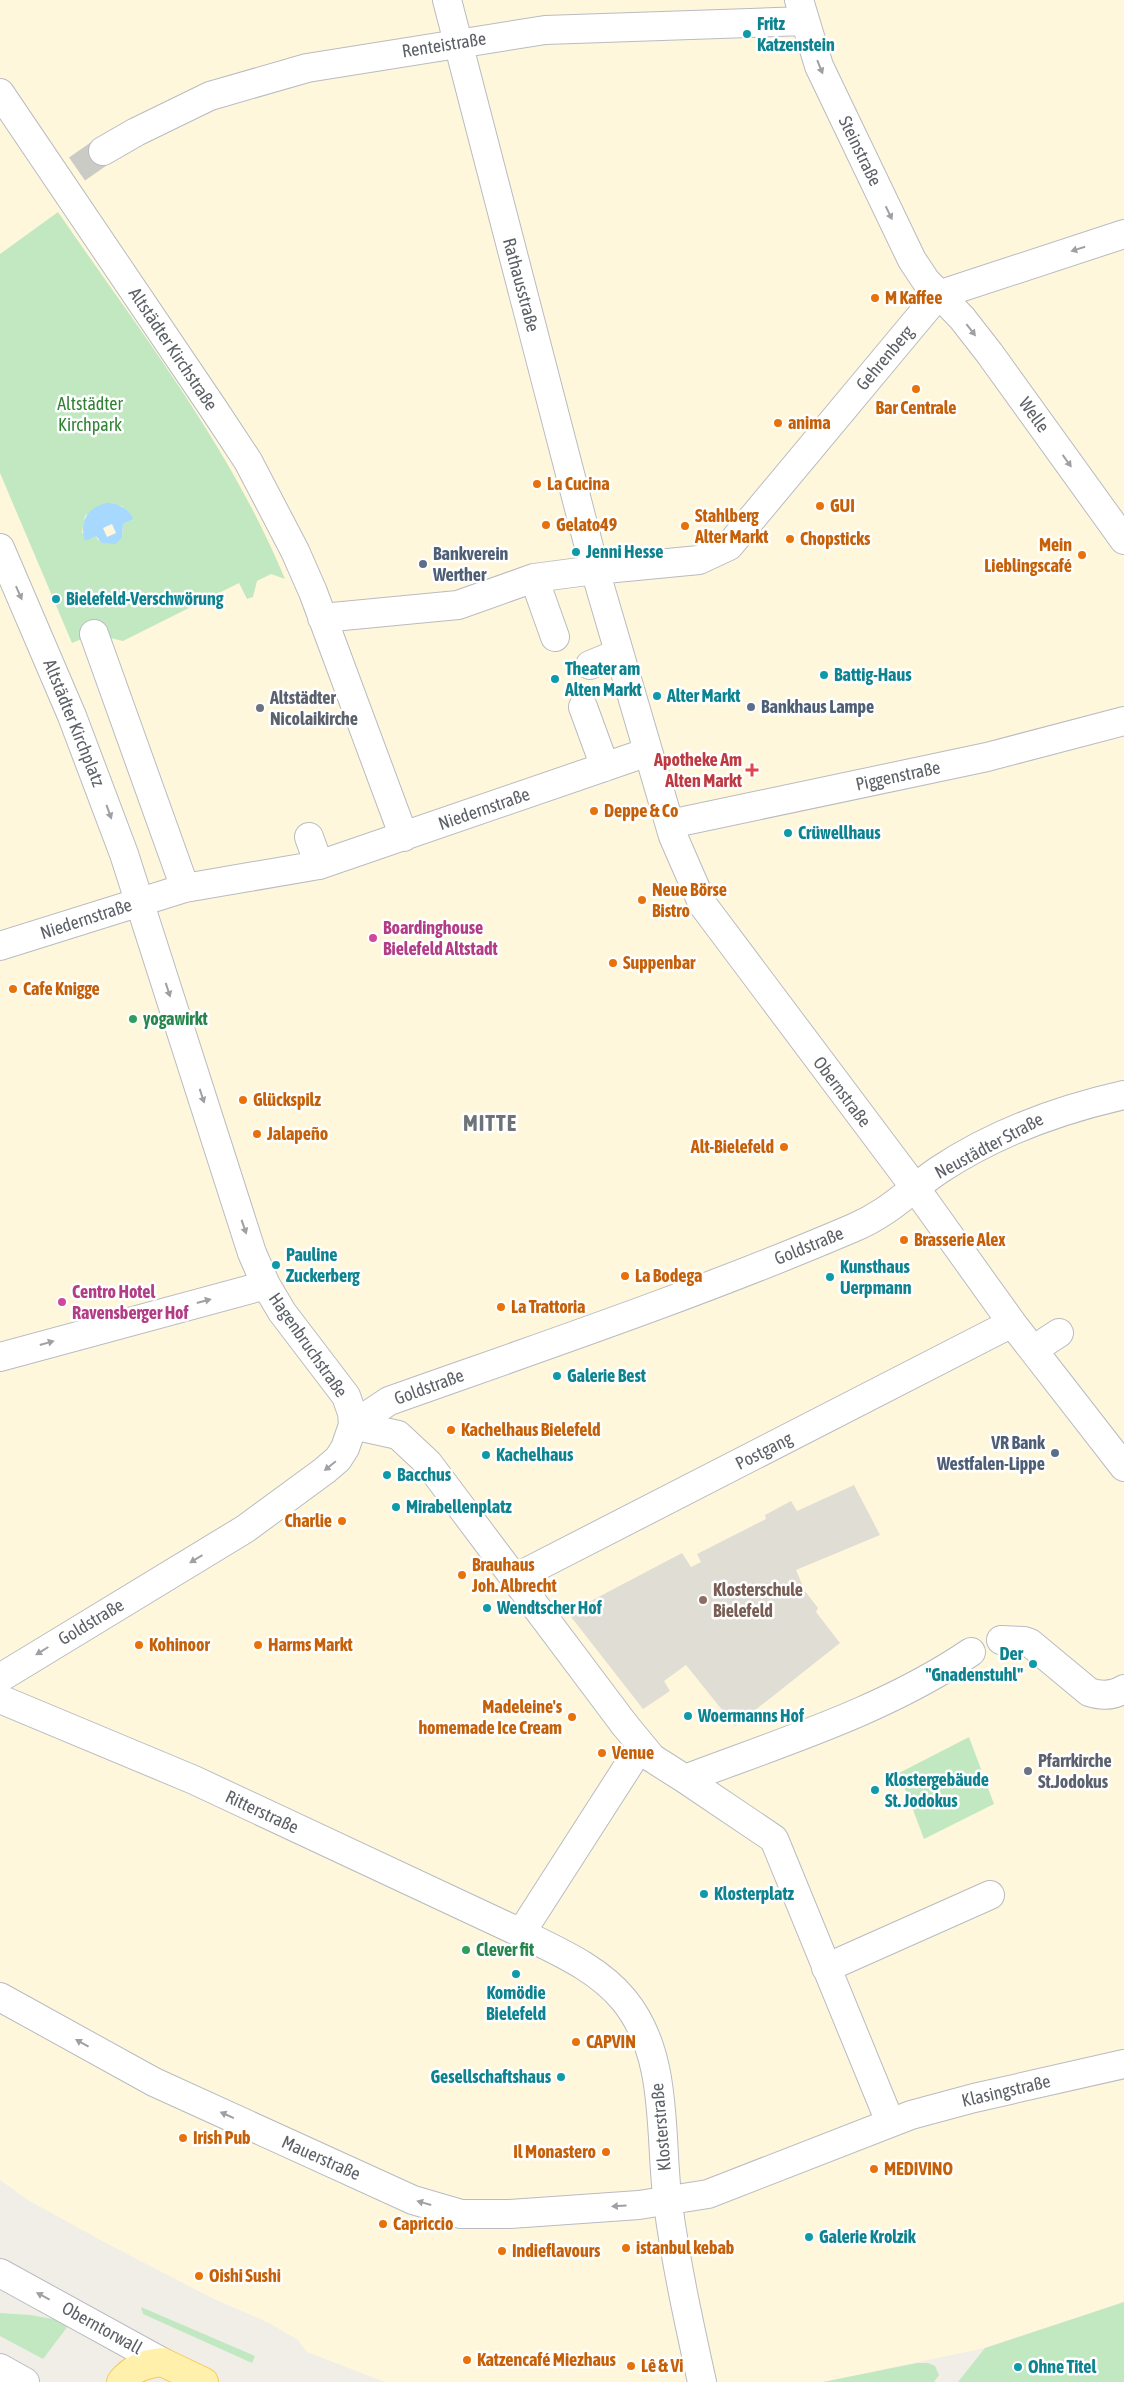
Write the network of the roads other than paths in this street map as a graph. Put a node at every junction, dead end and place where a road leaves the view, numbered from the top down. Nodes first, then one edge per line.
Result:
1 (447, 0) edge
2 (801, 10) edge
3 (458, 43) junction
4 (0, 93) edge
5 (103, 151) tunnel mouth
6 (1124, 234) edge
7 (938, 295) junction
8 (1124, 540) edge
9 (0, 548) edge
10 (595, 570) junction
11 (534, 578) junction
12 (322, 618) junction
13 (94, 634) dead end
14 (555, 637) dead end
15 (619, 653) junction
16 (590, 665) dead end
17 (583, 707) dead end
18 (1124, 721) edge
19 (648, 752) junction
20 (605, 767) junction
21 (670, 824) junction
22 (309, 837) dead end
23 (404, 837) junction
24 (319, 865) junction
25 (184, 888) junction
26 (140, 902) junction
27 (0, 946) edge
28 (1124, 1095) edge
29 (916, 1189) junction
30 (266, 1285) junction
31 (1012, 1323) junction
32 (1059, 1334) dead end
33 (1033, 1350) junction
34 (0, 1357) edge
35 (353, 1425) junction
36 (1119, 1452) edge
37 (515, 1578) junction
38 (1001, 1640) dead end
39 (971, 1652) dead end
40 (0, 1678) edge
41 (1124, 1689) edge
42 (0, 1699) edge
43 (641, 1746) junction
44 (685, 1779) junction
45 (990, 1895) dead end
46 (521, 1933) junction
47 (826, 1968) junction
48 (0, 1998) edge
49 (1124, 2064) edge
50 (890, 2122) junction
51 (668, 2201) junction
52 (0, 2273) edge
53 (0, 2368) edge
54 (168, 2372) edge
55 (25, 2382) edge
56 (121, 2382) edge
57 (204, 2382) edge
58 (702, 2382) edge

1 - 3 street, Rathausstraße
2 - 3 street, Renteistraße
2 -> 7 street, Steinstraße
3 - 5 street, Renteistraße
3 - 10 street, Rathausstraße
4 - 12 street, Altstädter Kirchstraße
6 -> 7 street
7 -> 8 street, Welle
7 - 10 street, Gehrenberg
9 -> 26 street, Altstädter Kirchplatz
10 - 11 street
10 - 15 street
11 - 12 street
11 - 14 street
12 - 23 street, Altstädter Kirchstraße
13 - 25 street
15 - 16 street
15 - 19 street
17 - 20 street
18 - 21 street, Piggenstraße
19 - 20 street, Niedernstraße
19 - 21 street
20 - 23 street, Niedernstraße
21 - 29 street, Obernstraße
22 - 24 street
23 - 24 street, Niedernstraße
24 - 25 street, Niedernstraße
25 - 26 street, Niedernstraße
26 - 27 street, Niedernstraße
26 -> 30 street, Hagenbruchstraße
28 - 29 street, Neustädter Straße
29 - 31 street, Obernstraße
29 - 35 street, Goldstraße
34 -> 30 street
30 - 35 street, Hagenbruchstraße
31 - 33 street, Obernstraße
31 - 37 street, Postgang
32 - 33 street
33 - 36 street, Obernstraße
35 - 37 street
35 -> 40 street, Goldstraße
37 - 43 street
38 - 41 street
39 - 44 street
42 - 46 street, Ritterstraße
43 - 44 street
43 - 46 street
44 - 47 street
45 - 47 street
46 - 51 street, Klosterstraße
47 - 50 street
51 -> 48 street, Mauerstraße
49 - 50 street, Klasingstraße
50 - 51 street
51 - 58 street, Klosterstraße
54 -> 52 street, Oberntorwall
53 - 55 street
54 - 56 main road
54 - 57 main road, Oberntorwall

